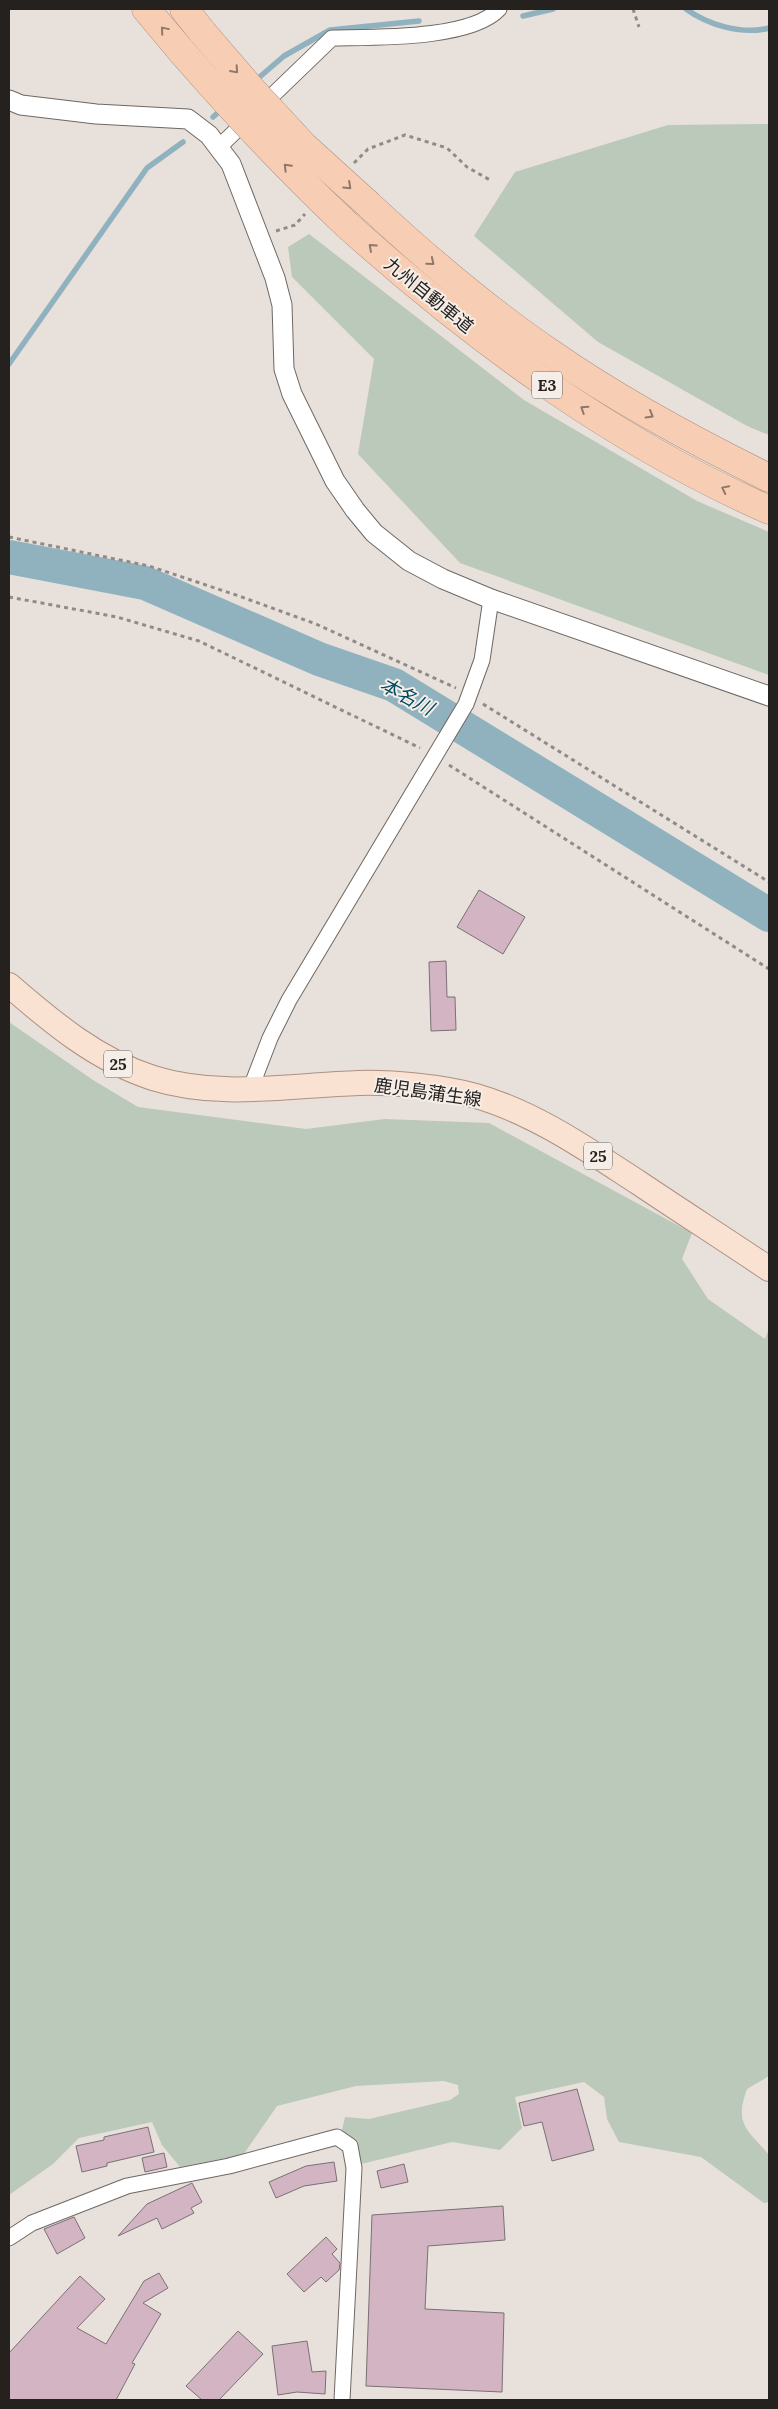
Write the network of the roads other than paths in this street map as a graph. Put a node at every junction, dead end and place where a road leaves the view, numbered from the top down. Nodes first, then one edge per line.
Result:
1 (146, 9) edge
2 (184, 9) edge
3 (501, 9) edge
4 (9, 100) edge
5 (219, 147) junction
6 (769, 478) edge
7 (769, 510) edge
8 (491, 600) junction
9 (769, 696) edge
10 (9, 985) edge
11 (250, 1090) junction
12 (769, 1269) edge
13 (9, 2238) edge
14 (342, 2400) edge

7 -> 1 highway, 九州自動車道 / E3, bridge
2 -> 6 highway, 九州自動車道 / E3, bridge
3 - 5 street
4 - 5 street
5 - 8 street
8 - 9 street
8 - 11 street
10 - 11 main road, 鹿児島蒲生線 / 25
11 - 12 main road, 鹿児島蒲生線 / 25
13 - 14 street

